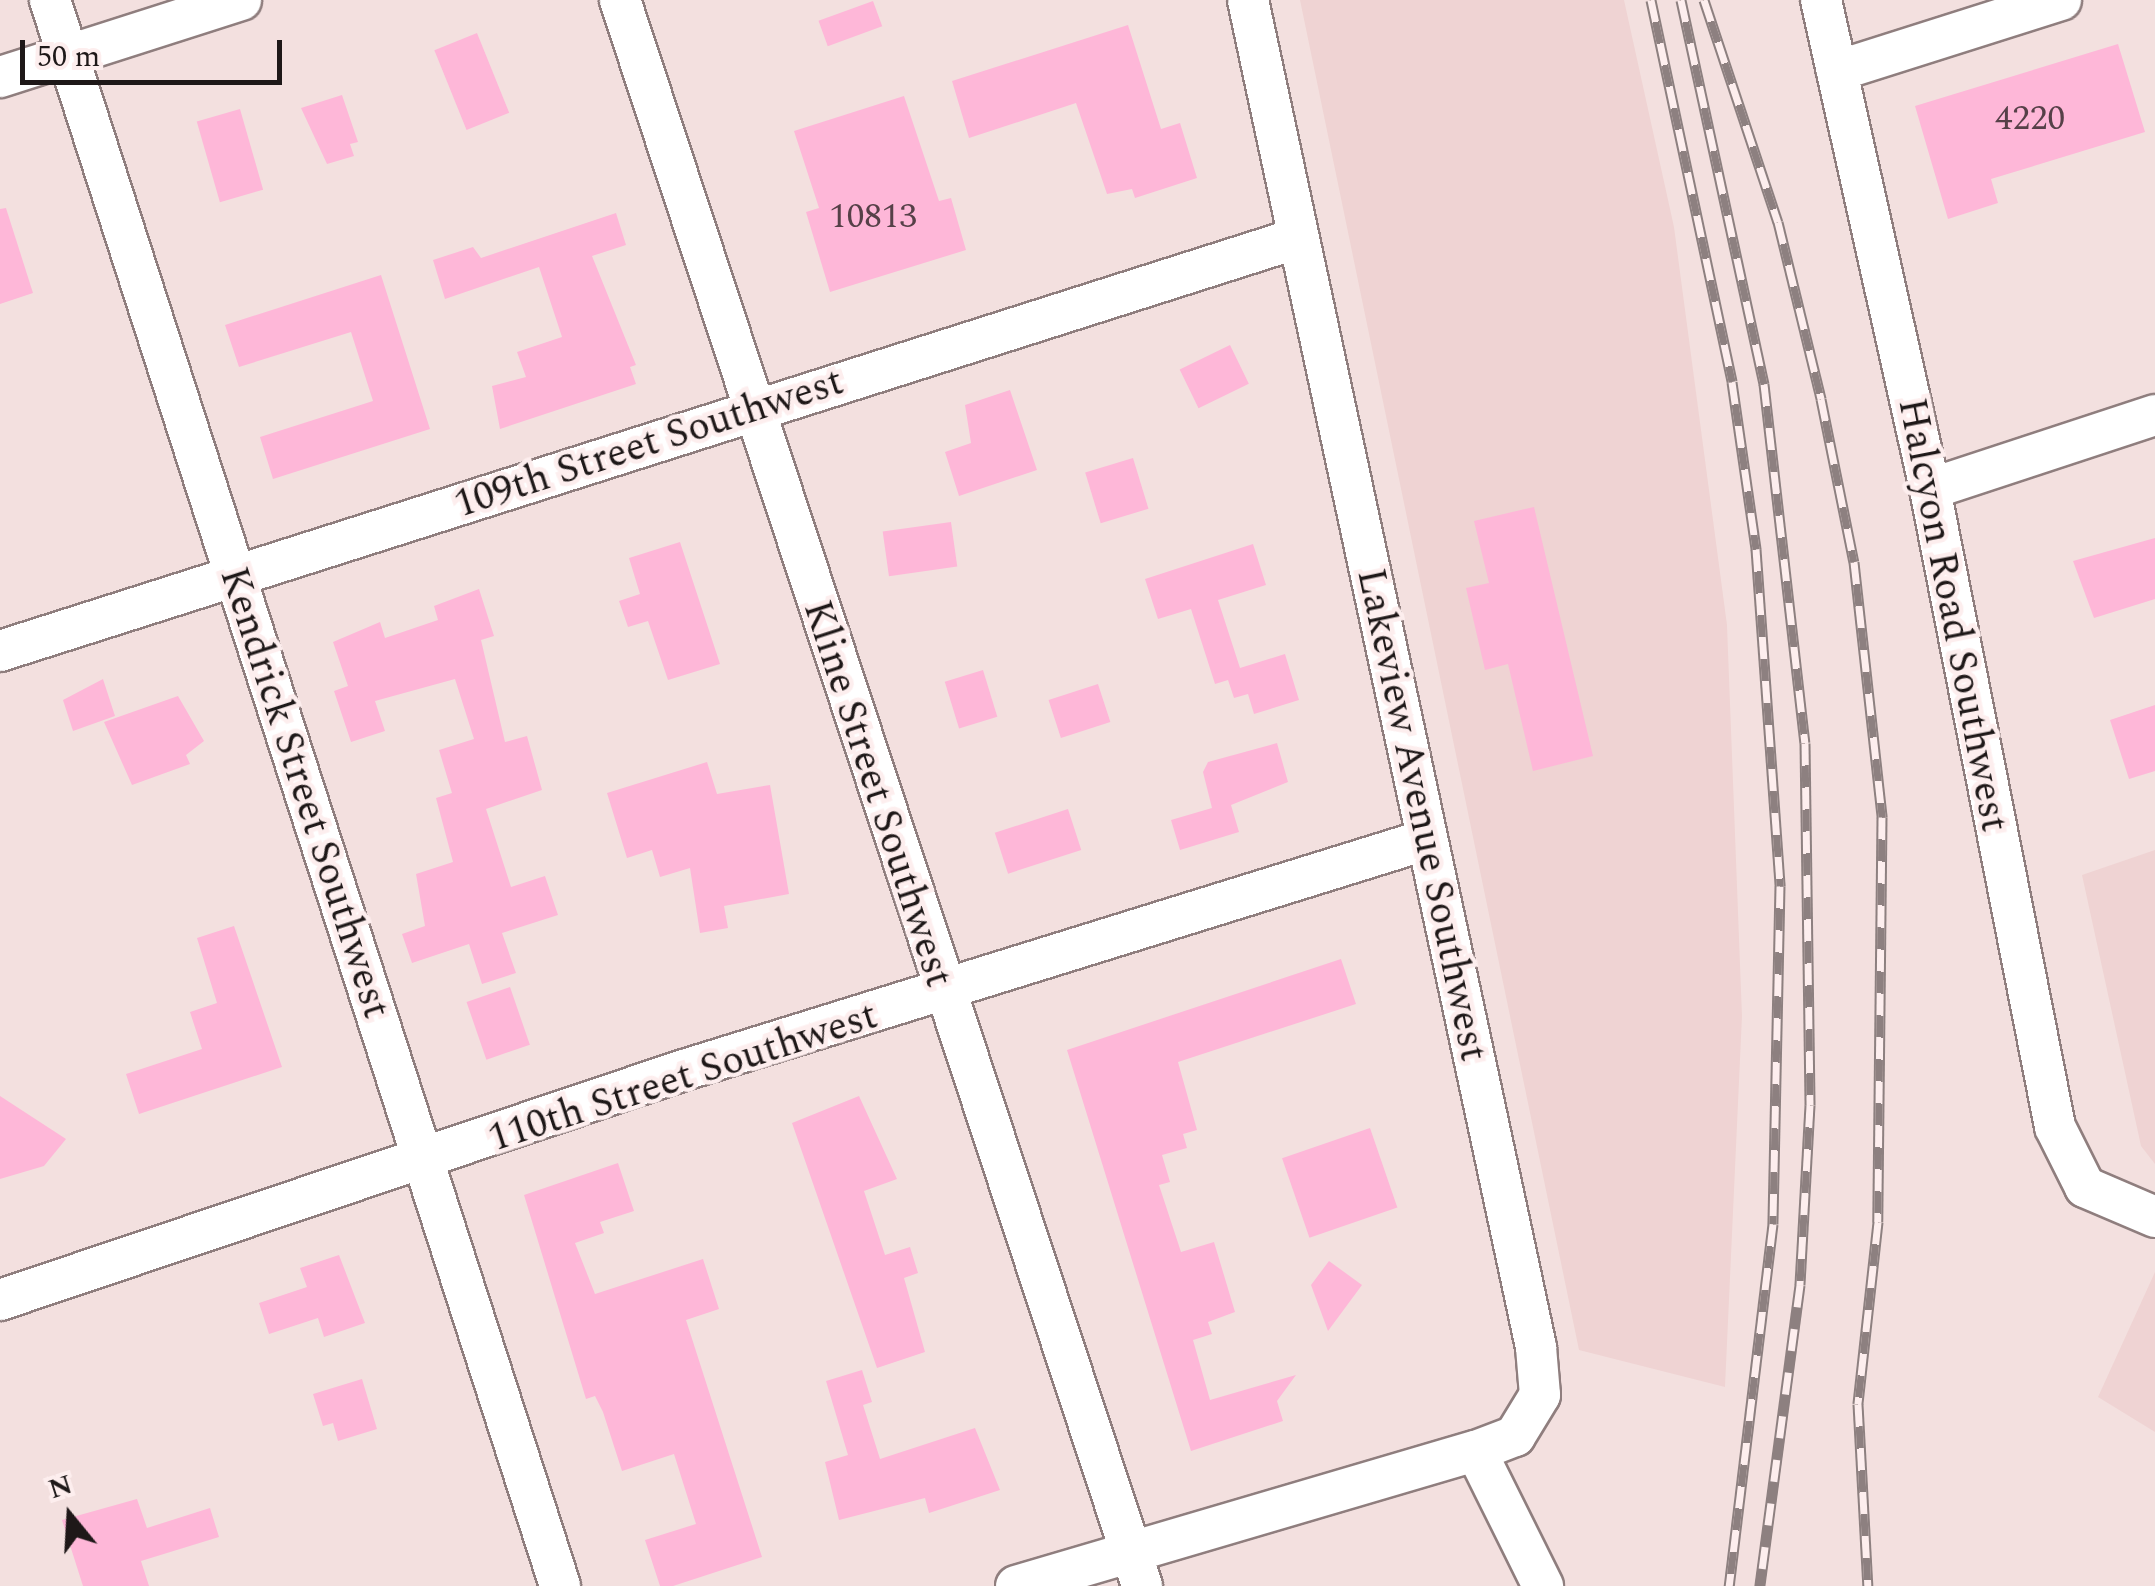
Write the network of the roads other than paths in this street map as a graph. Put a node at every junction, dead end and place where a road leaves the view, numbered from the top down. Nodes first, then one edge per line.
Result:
1 (50, 0) edge
2 (241, 0) edge
3 (620, 0) edge
4 (1248, 0) edge
5 (1821, 0) edge
6 (2062, 0) edge
7 (68, 55) junction
8 (1837, 71) junction
9 (0, 77) edge
10 (1298, 238) junction
11 (754, 410) junction
12 (2155, 415) edge
13 (1930, 489) junction
14 (236, 579) junction
15 (0, 651) edge
16 (1425, 840) junction
17 (942, 996) junction
18 (421, 1164) junction
19 (2136, 1212) edge
20 (0, 1300) edge
21 (1476, 1451) junction
22 (1136, 1568) edge
23 (560, 1586) edge
24 (1016, 1586) edge
25 (1543, 1586) edge

1 - 7 street, Kendrick Street Southwest
2 - 7 street
3 - 11 street, Kline Street Southwest
4 - 10 street, Lakeview Avenue Southwest
5 - 8 street, Halcyon Road Southwest
6 - 8 street
7 - 9 street
7 - 14 street, Kendrick Street Southwest
8 - 13 street, Halcyon Road Southwest
10 - 11 street, 109th Street Southwest
10 - 16 street, Lakeview Avenue Southwest
11 - 14 street, 109th Street Southwest
11 - 17 street, Kline Street Southwest
12 - 13 street
13 - 19 street, Halcyon Road Southwest
14 - 15 street, 109th Street Southwest
14 - 18 street, Kendrick Street Southwest
16 - 17 street, 110th Street Southwest
16 - 21 street, Lakeview Avenue Southwest
17 - 18 street, 110th Street Southwest
17 - 22 street, Kline Street Southwest
18 - 20 street, 110th Street Southwest
18 - 23 street, Kendrick Street Southwest
21 - 22 street, Lakeview Avenue Southwest
21 - 25 street
22 - 24 street, Lakeview Avenue Southwest

